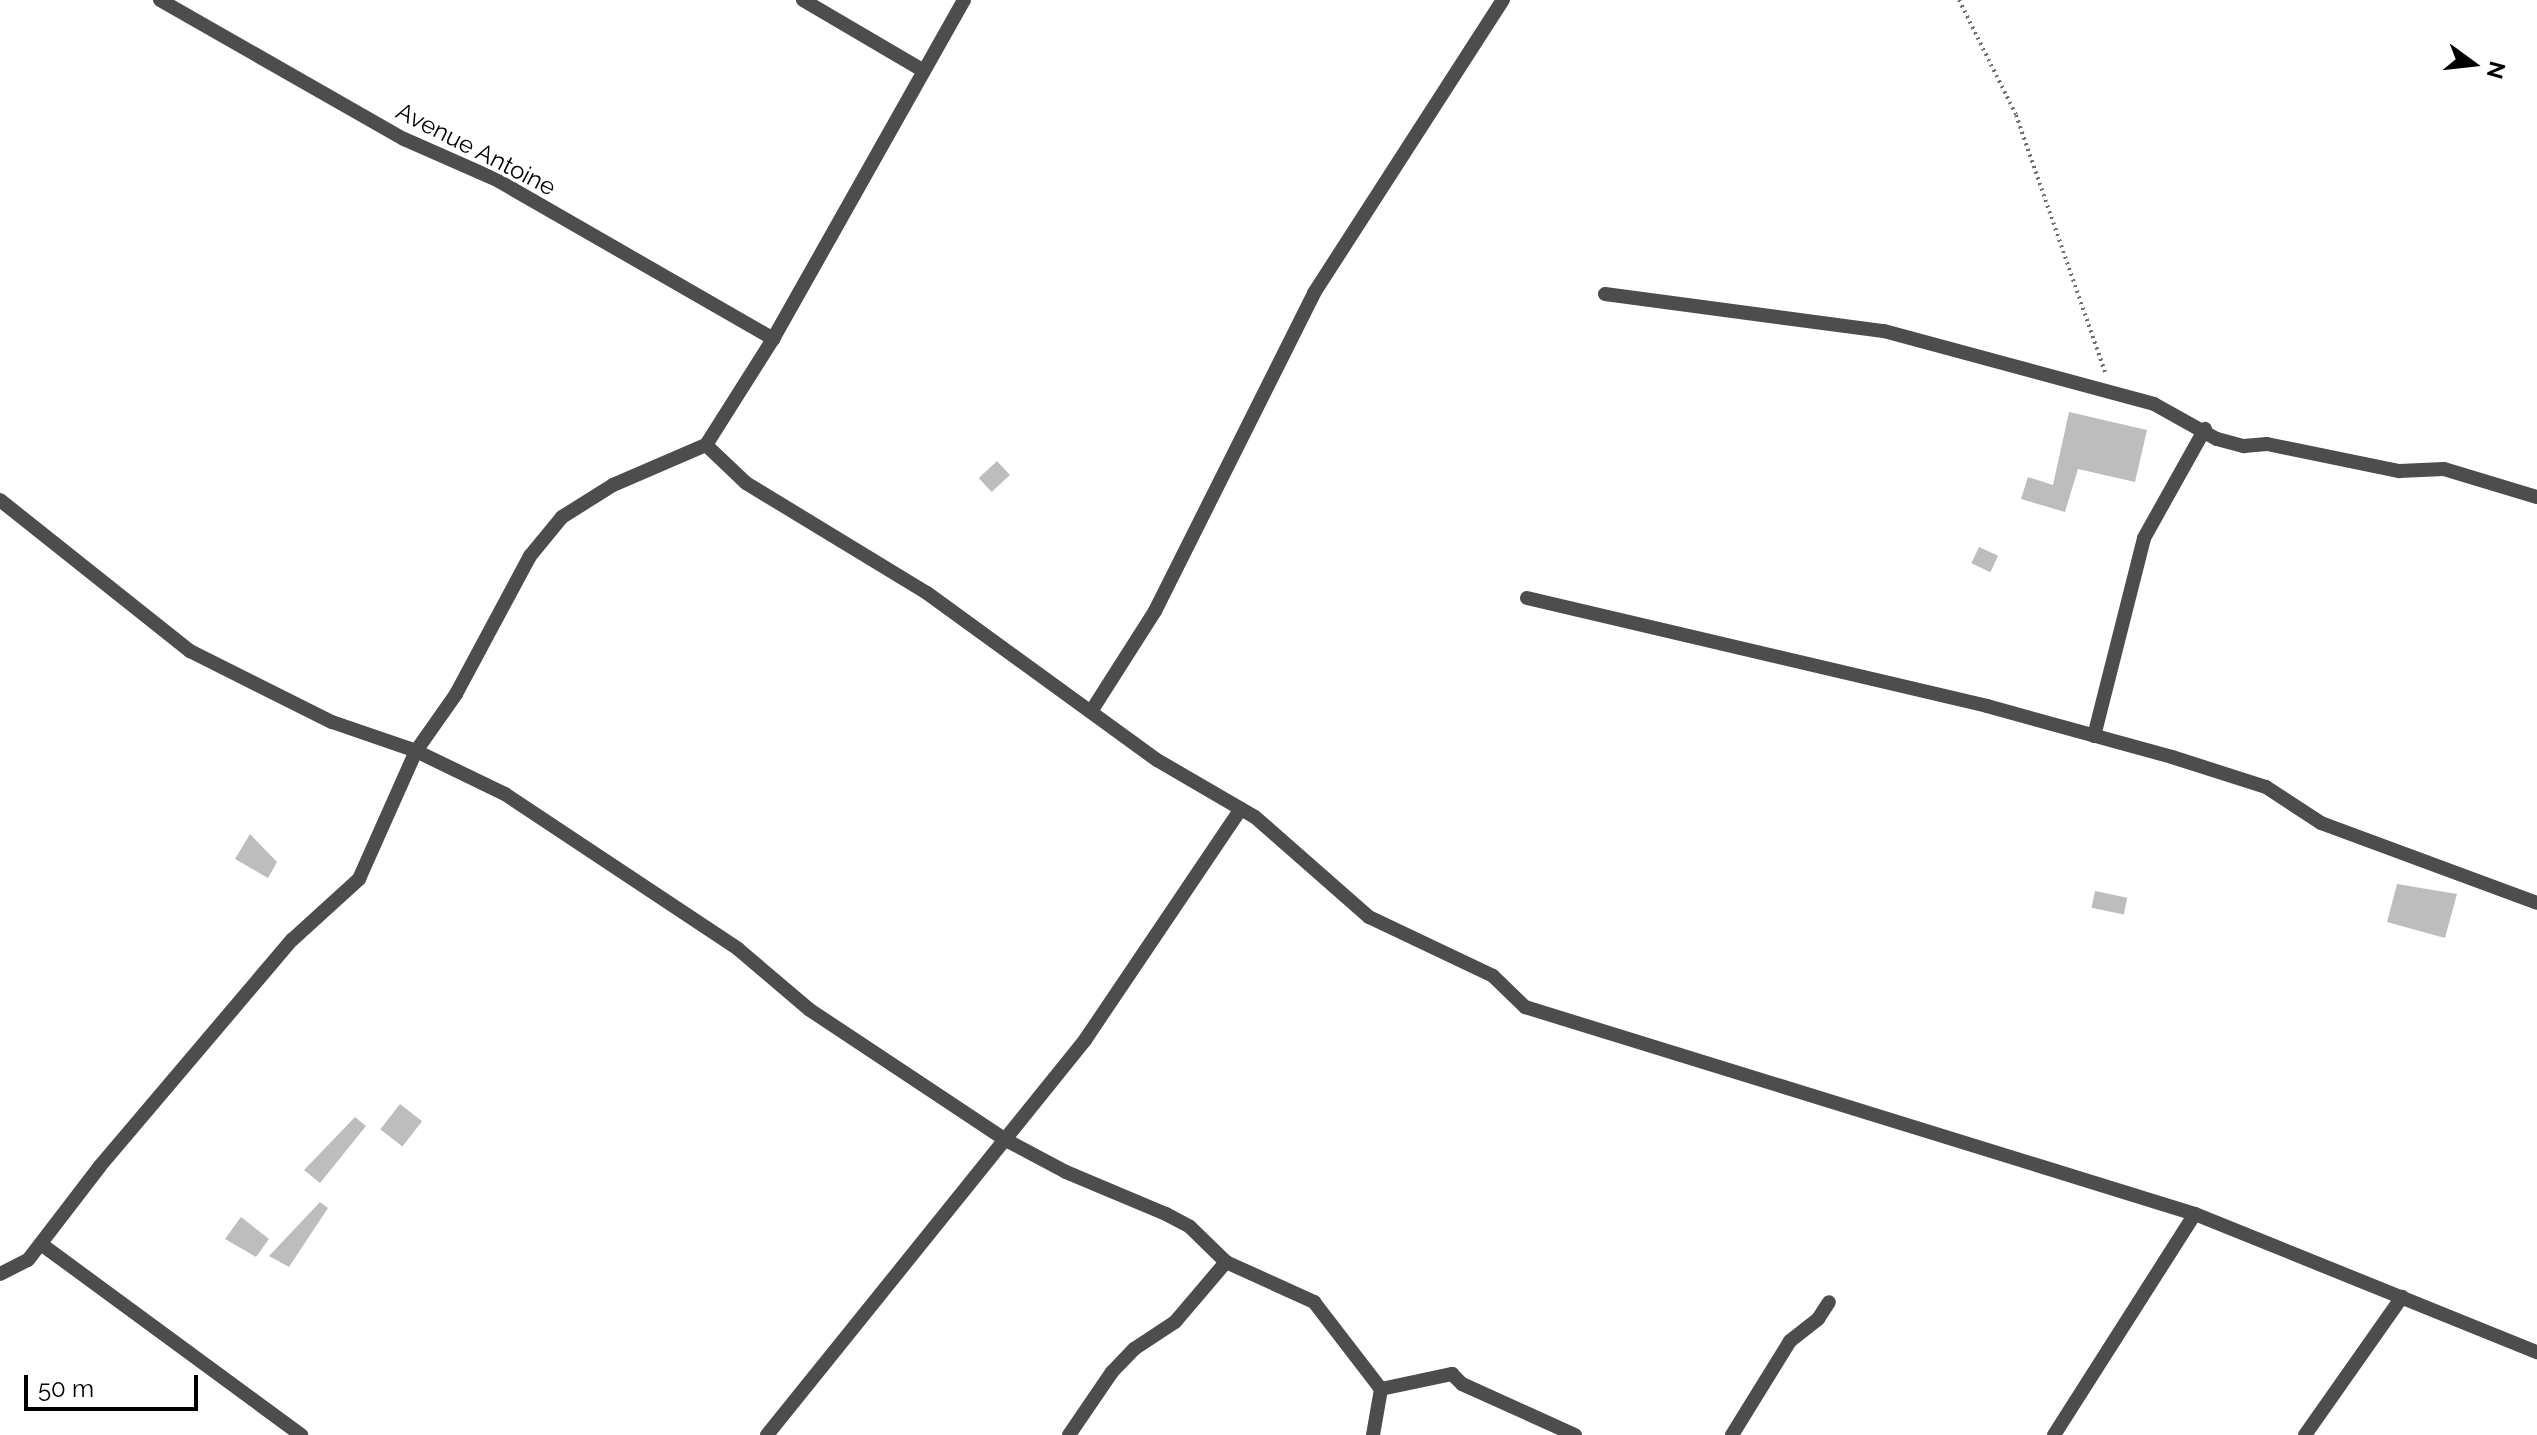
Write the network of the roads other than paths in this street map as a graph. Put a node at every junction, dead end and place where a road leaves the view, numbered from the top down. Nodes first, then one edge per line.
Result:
1 (160, 0) edge
2 (803, 0) edge
3 (964, 0) edge
4 (1503, 0) edge
5 (924, 71) junction
6 (1605, 294) dead end
7 (773, 339) junction
8 (2205, 429) junction
9 (706, 445) junction
10 (2537, 497) edge
11 (0, 500) edge
12 (1527, 598) dead end
13 (1092, 710) junction
14 (2094, 736) junction
15 (416, 751) junction
16 (1241, 809) junction
17 (2537, 903) edge
18 (1004, 1139) junction
19 (2195, 1214) junction
20 (41, 1244) junction
21 (1226, 1262) junction
22 (0, 1274) edge
23 (2402, 1297) junction
24 (1829, 1302) dead end
25 (2537, 1352) edge
26 (1381, 1389) junction
27 (301, 1435) edge
28 (767, 1435) edge
29 (1069, 1435) edge
30 (1373, 1435) edge
31 (1575, 1435) edge
32 (1732, 1435) edge
33 (2054, 1435) edge
34 (2305, 1435) edge

1 - 7 street, Avenue Antoine
2 - 5 street
3 - 5 street
4 - 13 street
5 - 7 street
6 - 8 street
7 - 9 street
8 - 10 street
8 - 14 street
9 - 13 street
9 - 15 street
11 - 15 street
12 - 14 street
13 - 16 street
14 - 17 street
15 - 18 street
15 - 20 street
16 - 18 street
16 - 19 street
18 - 21 street
18 - 28 street
19 - 23 street
19 - 33 street
20 - 22 street
20 - 27 street
21 - 26 street
21 - 29 street
23 - 25 street
23 - 34 street
24 - 32 street
26 - 30 street
26 - 31 street

